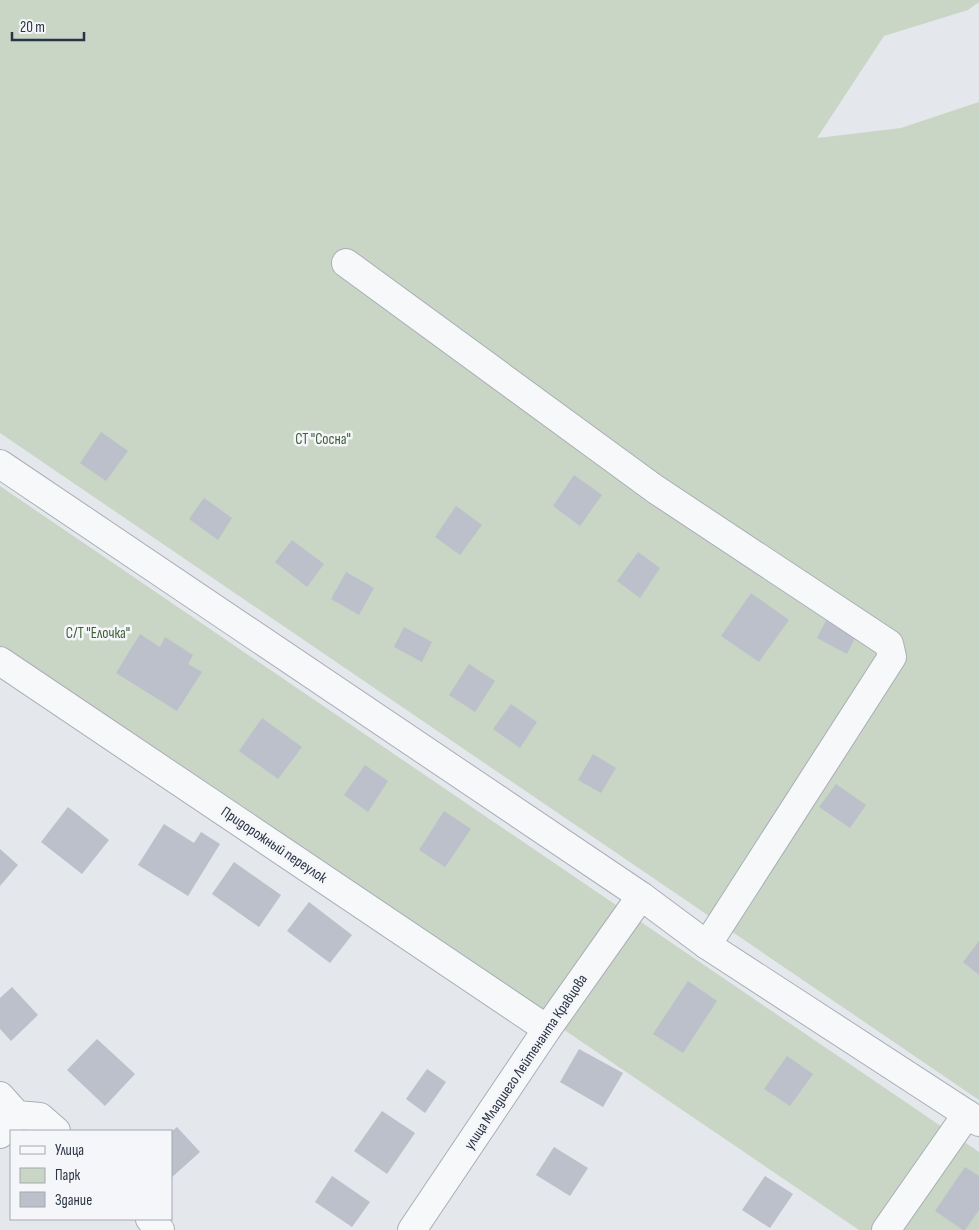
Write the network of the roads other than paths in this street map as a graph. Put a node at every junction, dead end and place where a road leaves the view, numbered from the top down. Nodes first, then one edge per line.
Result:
1 (346, 263) dead end
2 (0, 464) edge
3 (0, 661) edge
4 (641, 896) junction
5 (707, 945) junction
6 (547, 1029) junction
7 (6, 1115) edge
8 (973, 1118) edge
9 (55, 1130) edge
10 (151, 1220) edge
11 (160, 1230) edge
12 (412, 1230) edge
13 (886, 1230) edge

1 - 5 street
2 - 4 street
3 - 6 street, Придорожный переулок
4 - 5 street
4 - 6 street, улица Младшего Лейтенанта Кравцова
5 - 8 street
6 - 12 street, улица Младшего Лейтенанта Кравцова
7 - 9 street
8 - 13 street
10 - 11 street

